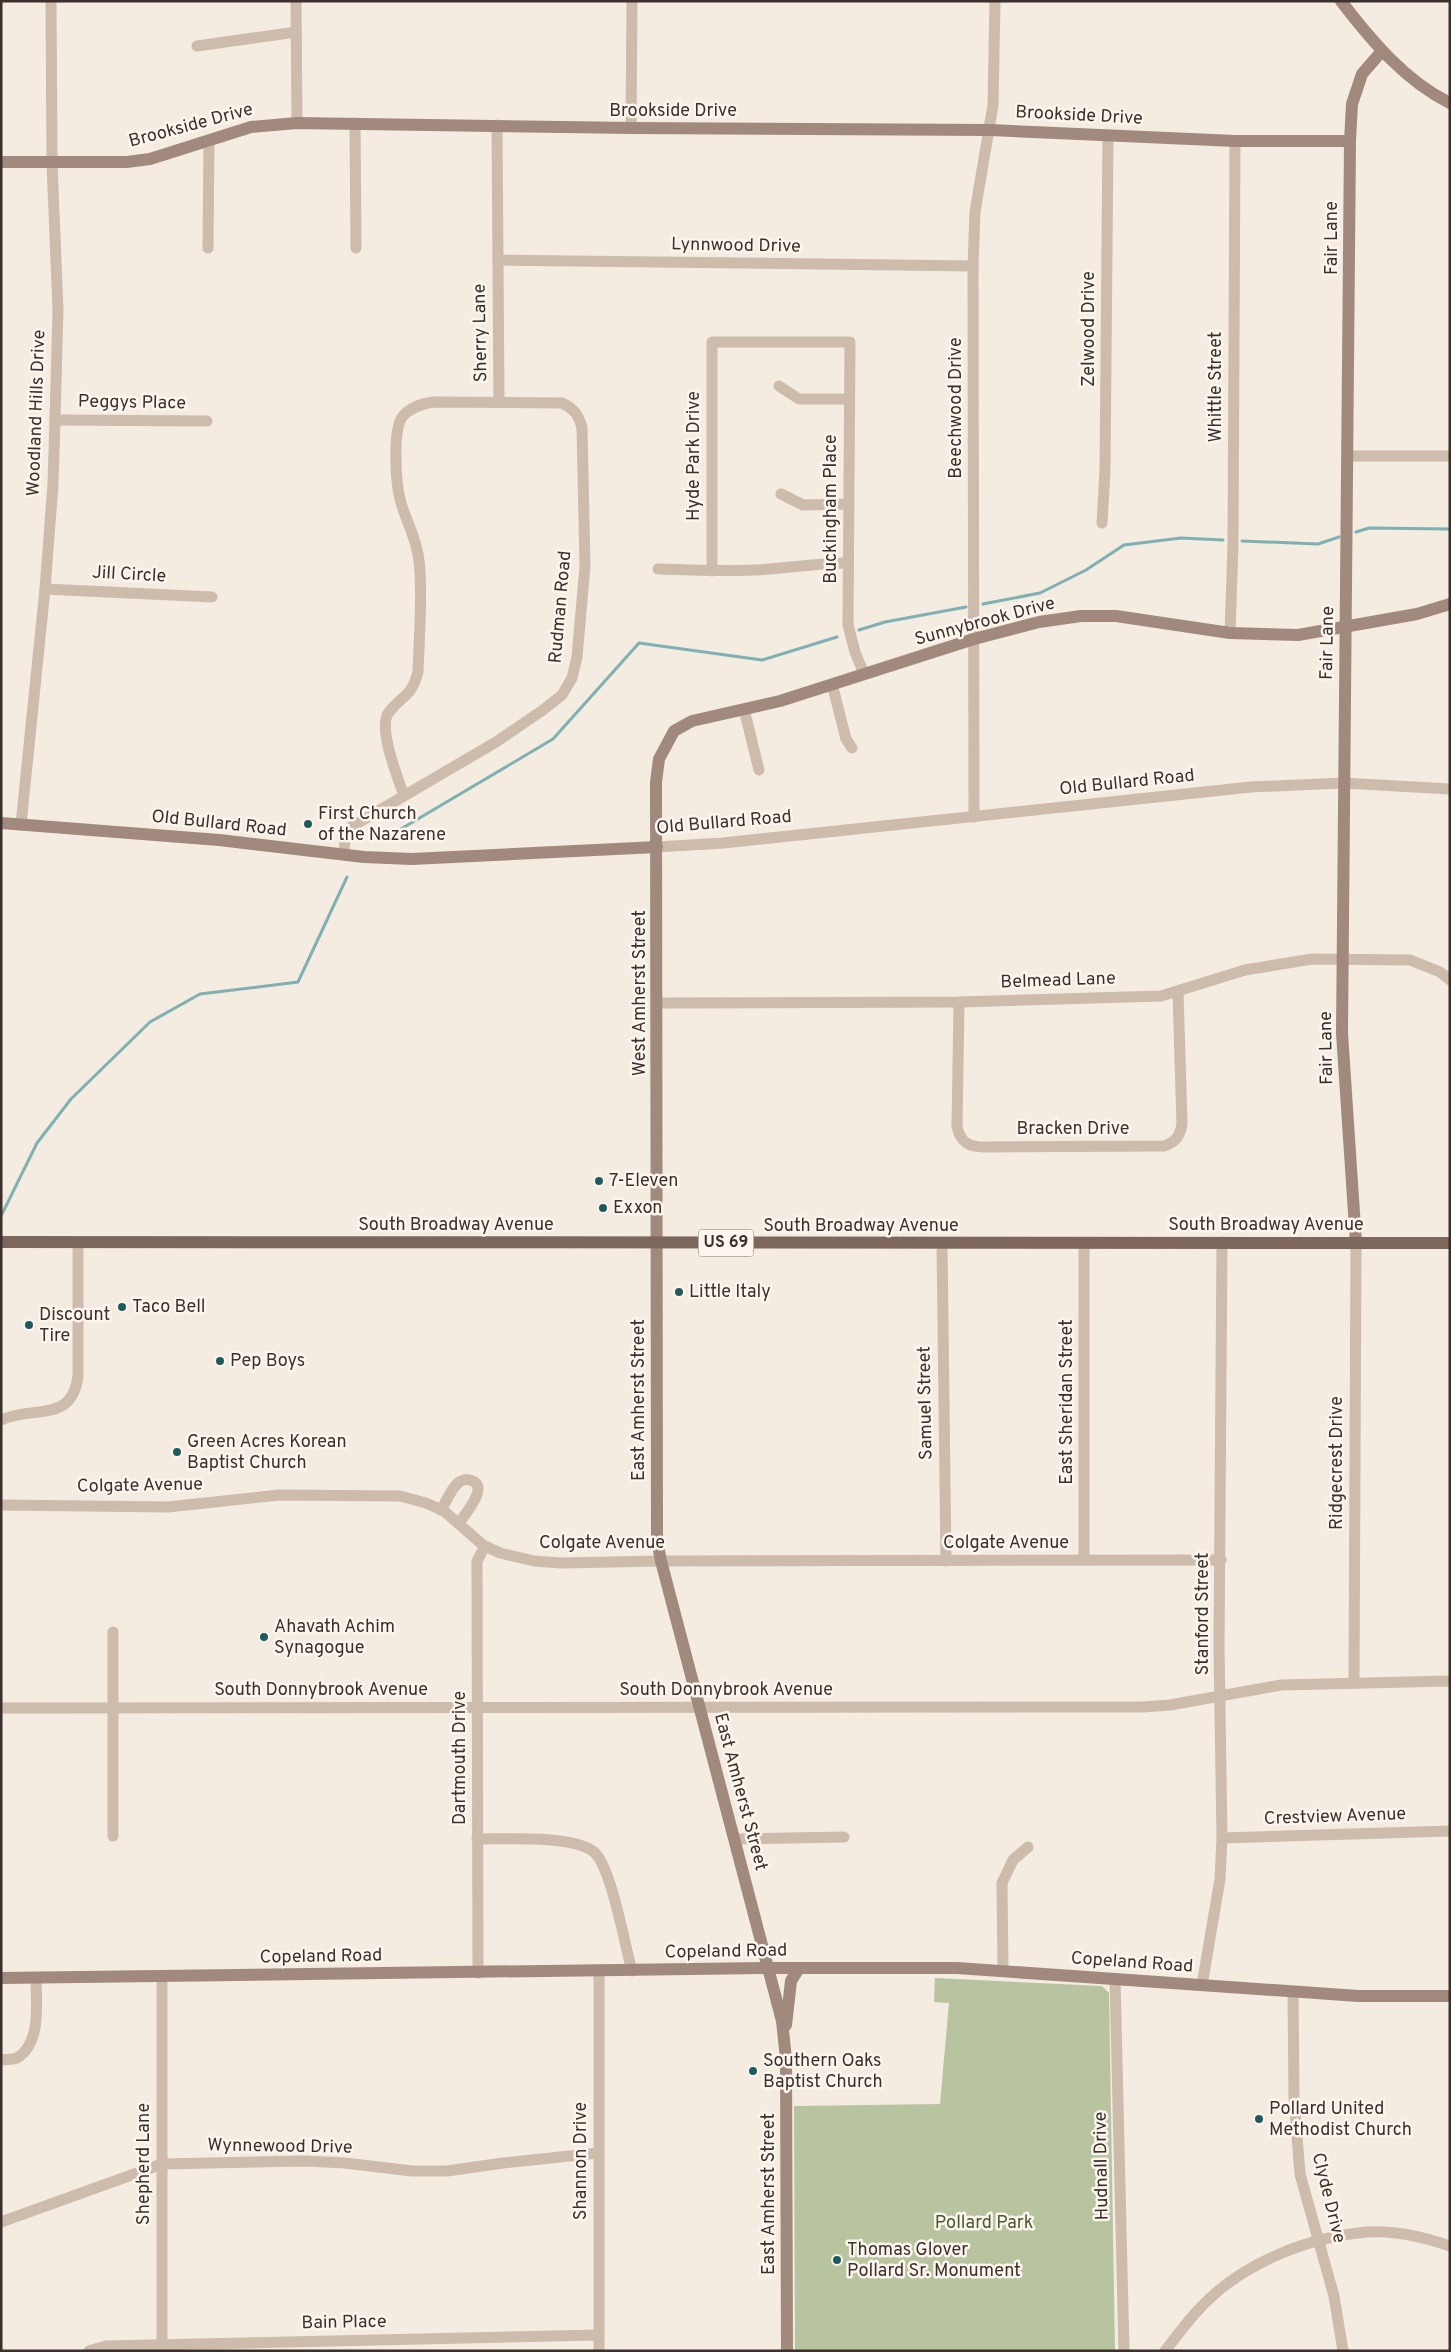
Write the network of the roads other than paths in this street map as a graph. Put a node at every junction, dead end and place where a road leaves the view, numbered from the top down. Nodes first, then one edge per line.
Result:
1 (51, 1) edge
2 (296, 1) edge
3 (632, 1) edge
4 (995, 1) edge
5 (1341, 1) edge
6 (296, 32) junction
7 (197, 46) dead end
8 (1382, 51) junction
9 (1450, 103) edge
10 (297, 122) junction
11 (355, 123) junction
12 (497, 125) junction
13 (631, 128) junction
14 (990, 130) junction
15 (1108, 135) junction
16 (209, 140) junction
17 (1235, 141) junction
18 (1350, 141) junction
19 (1, 162) edge
20 (52, 162) junction
21 (208, 248) dead end
22 (356, 248) dead end
23 (498, 260) junction
24 (973, 266) junction
25 (712, 342) joint
26 (779, 386) dead end
27 (848, 399) junction
28 (500, 402) junction
29 (55, 420) junction
30 (208, 421) dead end
31 (1347, 456) junction
32 (1450, 456) edge
33 (781, 494) dead end
34 (849, 504) junction
35 (1102, 523) dead end
36 (847, 563) junction
37 (658, 569) dead end
38 (712, 571) junction
39 (45, 589) junction
40 (212, 597) dead end
41 (1450, 604) edge
42 (1346, 627) junction
43 (1230, 633) junction
44 (974, 639) junction
45 (864, 674) junction
46 (832, 684) junction
47 (744, 709) junction
48 (665, 746) joint
49 (852, 748) dead end
50 (759, 770) dead end
51 (1343, 783) junction
52 (1450, 789) edge
53 (404, 796) junction
54 (974, 817) junction
55 (1, 823) edge
56 (21, 824) junction
57 (657, 847) junction
58 (344, 855) junction
59 (1344, 959) junction
60 (1450, 980) edge
61 (1178, 992) junction
62 (959, 1002) junction
63 (657, 1003) junction
64 (1, 1242) edge
65 (78, 1242) junction
66 (656, 1242) junction
67 (1222, 1242) junction
68 (1356, 1243) junction
69 (1450, 1243) edge
70 (942, 1244) junction
71 (1084, 1244) junction
72 (1, 1420) edge
73 (1, 1505) edge
74 (441, 1510) junction
75 (459, 1523) junction
76 (485, 1546) junction
77 (1084, 1560) junction
78 (1221, 1560) junction
79 (661, 1561) junction
80 (946, 1561) junction
81 (113, 1632) dead end
82 (1450, 1681) edge
83 (1354, 1683) junction
84 (1221, 1697) junction
85 (112, 1707) junction
86 (1, 1708) edge
87 (477, 1708) junction
88 (700, 1708) junction
89 (1450, 1831) edge
90 (113, 1836) dead end
91 (844, 1837) dead end
92 (1222, 1838) junction
93 (477, 1839) junction
94 (736, 1839) junction
95 (1028, 1847) dead end
96 (769, 1968) junction
97 (798, 1968) junction
98 (1003, 1970) junction
99 (632, 1971) junction
100 (599, 1972) junction
101 (478, 1973) junction
102 (162, 1977) junction
103 (1, 1978) edge
104 (36, 1978) junction
105 (1115, 1980) junction
106 (1202, 1985) junction
107 (1293, 1992) junction
108 (1450, 1996) edge
109 (784, 2034) junction
110 (1, 2060) edge
111 (598, 2153) junction
112 (162, 2164) junction
113 (1, 2222) edge
114 (1320, 2240) junction
115 (1450, 2246) edge
116 (599, 2335) junction
117 (162, 2348) edge
118 (89, 2351) edge
119 (599, 2351) edge
120 (787, 2351) edge
121 (1124, 2351) edge
122 (1165, 2351) edge
123 (1342, 2351) edge

1 - 20 street, Woodland Hills Drive
2 - 6 street
3 - 13 street
4 - 14 street, Beechwood Drive
5 - 8 street
6 - 7 street
6 - 10 street
8 - 9 street
8 - 18 street, Fair Lane
10 - 11 street, Brookside Drive
10 - 16 street, Brookside Drive
11 - 12 street, Brookside Drive
11 - 22 street
12 - 13 street, Brookside Drive
12 - 23 street, Sherry Lane
13 - 14 street, Brookside Drive
14 - 15 street, Brookside Drive
14 - 24 street, Beechwood Drive
15 - 17 street, Brookside Drive
15 - 35 street, Zelwood Drive
16 - 20 street, Brookside Drive
16 - 21 street
17 - 18 street, Brookside Drive
17 - 43 street, Whittle Street
18 - 31 street, Fair Lane
19 - 20 street, Brookside Drive
20 - 29 street, Woodland Hills Drive
23 - 24 street, Lynnwood Drive
23 - 28 street, Sherry Lane
24 - 44 street, Beechwood Drive
25 - 27 street, Buckingham Place
25 - 38 street, Hyde Park Drive
26 - 27 street
27 - 34 street, Buckingham Place
28 - 53 street, Sherry Lane
28 - 53 street, Rudman Road
29 - 30 street, Peggys Place
29 - 39 street, Woodland Hills Drive
31 - 32 street
31 - 42 street, Fair Lane
33 - 34 street
34 - 36 street, Buckingham Place
36 - 38 street
36 - 45 street, Buckingham Place
37 - 38 street
39 - 40 street, Jill Circle
39 - 56 street, Woodland Hills Drive
41 - 42 street, Sunnybrook Drive
42 - 43 street, Sunnybrook Drive
42 - 51 street, Fair Lane
43 - 44 street, Sunnybrook Drive
44 - 45 street, Sunnybrook Drive
44 - 54 street, Beechwood Drive
45 - 46 street, Sunnybrook Drive
46 - 47 street, Sunnybrook Drive
46 - 49 street
47 - 48 street, Sunnybrook Drive
47 - 50 street
48 - 57 street, West Amherst Street
51 - 52 street, Old Bullard Road
51 - 54 street, Old Bullard Road
51 - 59 street, Fair Lane
53 - 58 street, Rudman Road
54 - 57 street, Old Bullard Road
55 - 56 street, Old Bullard Road
56 - 58 street, Old Bullard Road
57 - 58 street, Old Bullard Road
57 - 63 street, West Amherst Street
59 - 60 street, Belmead Lane
59 - 61 street, Belmead Lane
59 - 68 street, Fair Lane
61 - 62 street, Belmead Lane
61 - 62 street, Bracken Drive
62 - 63 street, Belmead Lane
63 - 66 street, West Amherst Street
64 - 65 main road, South Broadway Avenue / US 69
65 - 66 main road, South Broadway Avenue / US 69
65 - 72 street
66 - 70 main road, South Broadway Avenue / US 69
66 - 79 street, East Amherst Street
67 - 68 main road, South Broadway Avenue / US 69
67 - 71 main road, South Broadway Avenue / US 69
67 - 78 street, Stanford Street
68 - 69 main road, South Broadway Avenue / US 69
68 - 83 street, Ridgecrest Drive
70 - 71 main road, South Broadway Avenue / US 69
70 - 80 street, Samuel Street
71 - 77 street, East Sheridan Street
73 - 74 street, Colgate Avenue
74 - 75 street, Colgate Avenue
74 - 75 street
75 - 76 street, Colgate Avenue
76 - 79 street, Colgate Avenue
76 - 87 street, Dartmouth Drive
77 - 78 street, Colgate Avenue
77 - 80 street, Colgate Avenue
78 - 84 street, Stanford Street
79 - 80 street, Colgate Avenue
79 - 88 street, East Amherst Street
81 - 85 street
82 - 83 street, South Donnybrook Avenue
83 - 84 street, South Donnybrook Avenue
84 - 88 street, South Donnybrook Avenue
84 - 92 street, Stanford Street
85 - 86 street, South Donnybrook Avenue
85 - 87 street, South Donnybrook Avenue
85 - 90 street
87 - 88 street, South Donnybrook Avenue
87 - 93 street, Dartmouth Drive
88 - 94 street, East Amherst Street
89 - 92 street, Crestview Avenue
91 - 94 street
92 - 106 street, Stanford Street
93 - 99 street
93 - 101 street, Dartmouth Drive
94 - 96 street, East Amherst Street
95 - 98 street
96 - 97 street, Copeland Road
96 - 99 street, Copeland Road
96 - 109 street, East Amherst Street
97 - 98 street, Copeland Road
97 - 109 street
98 - 105 street, Copeland Road
99 - 100 street, Copeland Road
100 - 101 street, Copeland Road
100 - 111 street, Shannon Drive
101 - 102 street, Copeland Road
102 - 104 street, Copeland Road
102 - 112 street, Shepherd Lane
103 - 104 street, Copeland Road
104 - 110 street
105 - 106 street, Copeland Road
105 - 121 street, Hudnall Drive
106 - 107 street, Copeland Road
107 - 108 street, Copeland Road
107 - 114 street, Clyde Drive
109 - 120 street, East Amherst Street
111 - 112 street, Wynnewood Drive
111 - 116 street, Shannon Drive
112 - 113 street, Wynnewood Drive
112 - 117 street, Shepherd Lane
114 - 115 street
114 - 122 street
114 - 123 street, Clyde Drive
116 - 117 street, Bain Place
116 - 119 street, Shannon Drive
117 - 118 street, Bain Place

